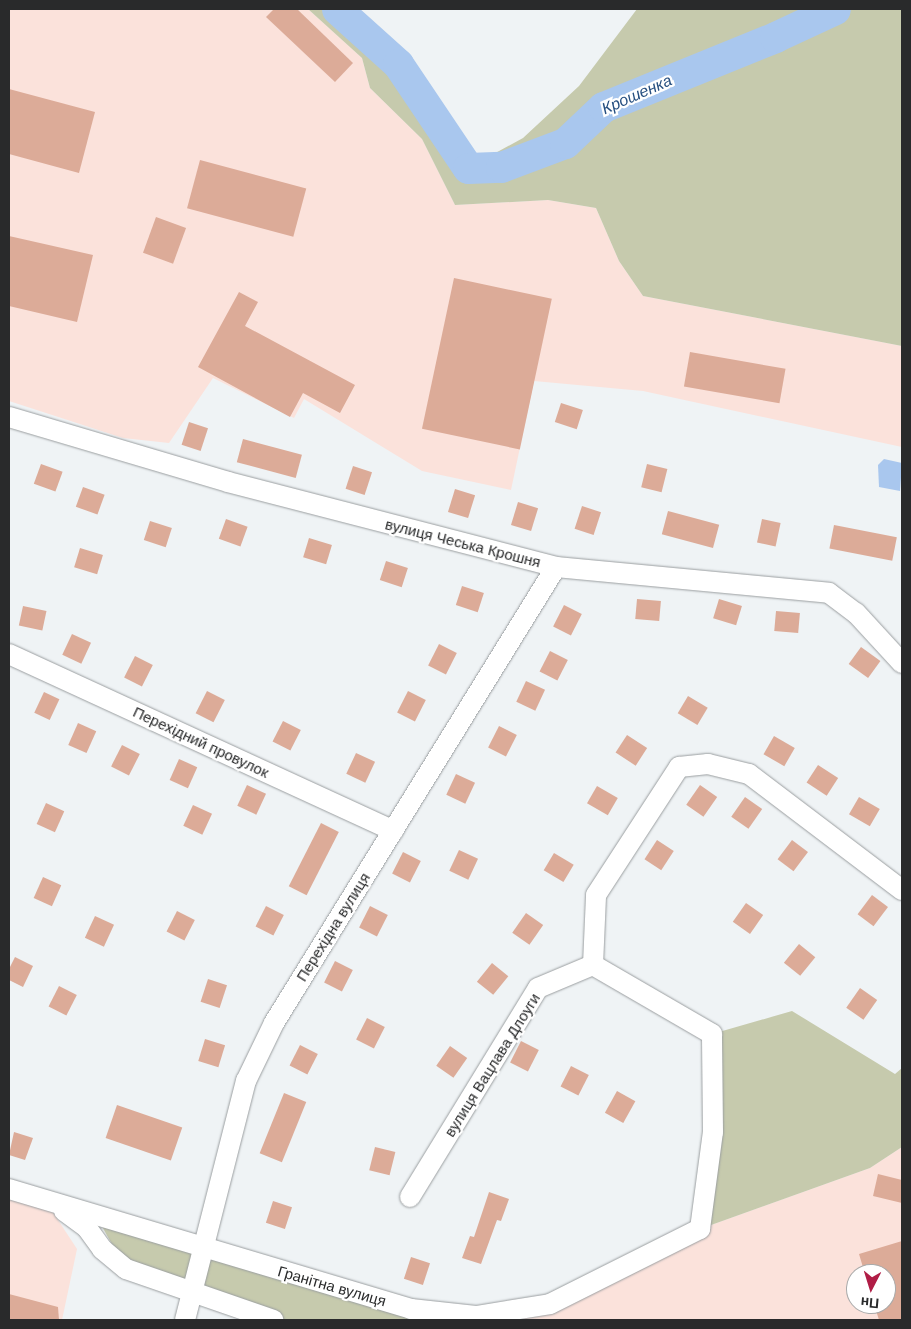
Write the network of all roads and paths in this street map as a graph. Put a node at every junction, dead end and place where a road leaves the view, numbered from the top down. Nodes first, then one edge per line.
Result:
1 (9, 417) edge
2 (556, 567) junction
3 (9, 654) edge
4 (902, 663) edge
5 (393, 831) junction
6 (902, 890) edge
7 (593, 965) junction
8 (9, 1189) edge
9 (410, 1197) dead end
10 (45, 1200) junction
11 (204, 1248) junction
12 (192, 1291) junction
13 (185, 1320) edge
14 (273, 1320) edge

1 - 2 street, вулиця Чеська Крошня
2 - 4 street, вулиця Чеська Крошня
2 - 5 street, Перехідна вулиця
3 - 5 street, Перехідний провулок
5 - 11 street, Перехідна вулиця
6 - 7 street
7 - 9 street, вулиця Вацлава Длоуги
7 - 11 street, Гранітна вулиця
8 - 10 street, Гранітна вулиця
10 - 11 street, Гранітна вулиця
10 - 12 street, Гранітна вулиця
11 - 12 street, Перехідна вулиця
12 - 13 street, Перехідна вулиця
12 - 14 street, Гранітна вулиця

